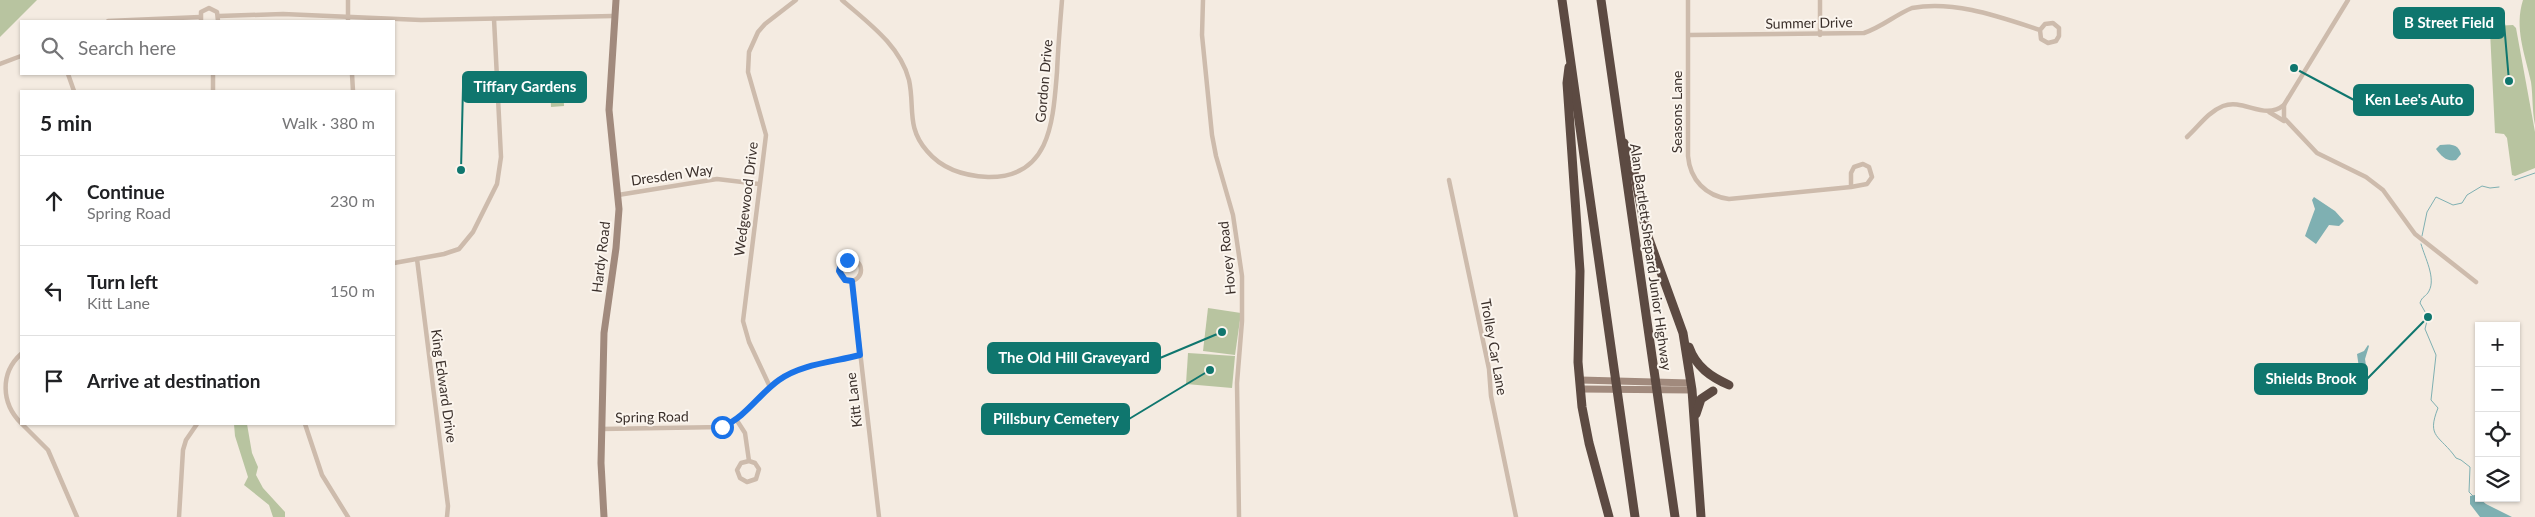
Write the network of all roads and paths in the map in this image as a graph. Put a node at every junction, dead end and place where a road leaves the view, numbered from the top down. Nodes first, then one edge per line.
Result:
1 (209, 0) edge
2 (348, 0) edge
3 (616, 0) edge
4 (796, 0) edge
5 (842, 0) edge
6 (1062, 0) edge
7 (1203, 0) edge
8 (1562, 0) edge
9 (1601, 0) edge
10 (1688, 0) edge
11 (1820, 0) edge
12 (2348, 0) edge
13 (209, 8) junction
14 (613, 16) junction
15 (200, 19) edge
16 (218, 19) edge
17 (494, 19) junction
18 (154, 20) edge
19 (348, 20) edge
20 (2040, 30) junction
21 (1820, 35) junction
22 (1689, 36) junction
23 (20, 56) edge
24 (1570, 57) junction
25 (0, 64) edge
26 (68, 75) edge
27 (213, 75) edge
28 (352, 75) edge
29 (74, 90) edge
30 (213, 90) edge
31 (353, 90) edge
32 (2284, 104) junction
33 (2269, 112) junction
34 (2286, 122) junction
35 (1619, 132) junction
36 (2187, 137) dead end
37 (1449, 180) dead end
38 (759, 184) junction
39 (1851, 187) junction
40 (618, 195) junction
41 (416, 259) junction
42 (395, 263) edge
43 (852, 281) junction
44 (2476, 282) dead end
45 (1683, 333) junction
46 (20, 355) edge
47 (860, 355) junction
48 (1729, 384) dead end
49 (1580, 385) junction
50 (1691, 386) junction
51 (770, 388) junction
52 (1713, 391) dead end
53 (736, 419) junction
54 (20, 421) edge
55 (1694, 421) junction
56 (24, 425) edge
57 (196, 425) edge
58 (305, 425) edge
59 (601, 429) junction
60 (749, 461) junction
61 (77, 517) edge
62 (179, 517) edge
63 (348, 517) edge
64 (447, 517) edge
65 (604, 517) edge
66 (879, 517) edge
67 (1239, 517) edge
68 (1516, 517) edge
69 (1609, 517) edge
70 (1635, 517) edge
71 (1675, 517) edge
72 (1701, 517) edge

1 - 13 street
2 - 19 street
3 - 14 street, Hardy Road
4 - 38 street, Wedgewood Drive
5 - 6 street, Gordon Drive
7 - 67 street, Hovey Road
8 - 24 highway
9 - 35 highway, Alan Bartlett Shepard Junior Highway
10 - 22 street, Seasons Lane
11 - 21 street
12 - 32 street
13 - 15 street
13 - 16 street
14 - 17 street
14 - 40 street, Hardy Road
15 - 18 street
16 - 19 street
17 - 19 street
17 - 41 street
20 - 20 street, Summer Drive
20 - 21 street, Summer Drive
21 - 22 street, Summer Drive
22 - 39 street, Seasons Lane
23 - 25 street
24 - 49 highway
24 - 70 highway
26 - 29 street
27 - 30 street
28 - 31 street
32 - 33 street
32 - 34 street
33 - 34 street
33 - 36 street
34 - 44 street
35 - 45 highway
35 - 71 highway, Alan Bartlett Shepard Junior Highway
37 - 68 street, Trolley Car Lane
38 - 40 street, Dresden Way
38 - 51 street, Wedgewood Drive
39 - 39 street, Seasons Lane
40 - 59 street, Hardy Road
41 - 42 street
41 - 64 street, King Edward Drive
43 - 43 street, Kitt Lane
43 - 47 street, Kitt Lane
45 - 48 highway
45 - 50 highway
46 - 54 street
47 - 51 street, Spring Road
47 - 66 street, Kitt Lane
49 - 50 street
49 - 69 highway
50 - 55 highway
51 - 53 street, Spring Road
52 - 55 highway
53 - 59 street, Spring Road
53 - 60 street
55 - 72 highway
56 - 61 street
57 - 62 street
58 - 63 street
59 - 65 street, Hardy Road
60 - 60 street

